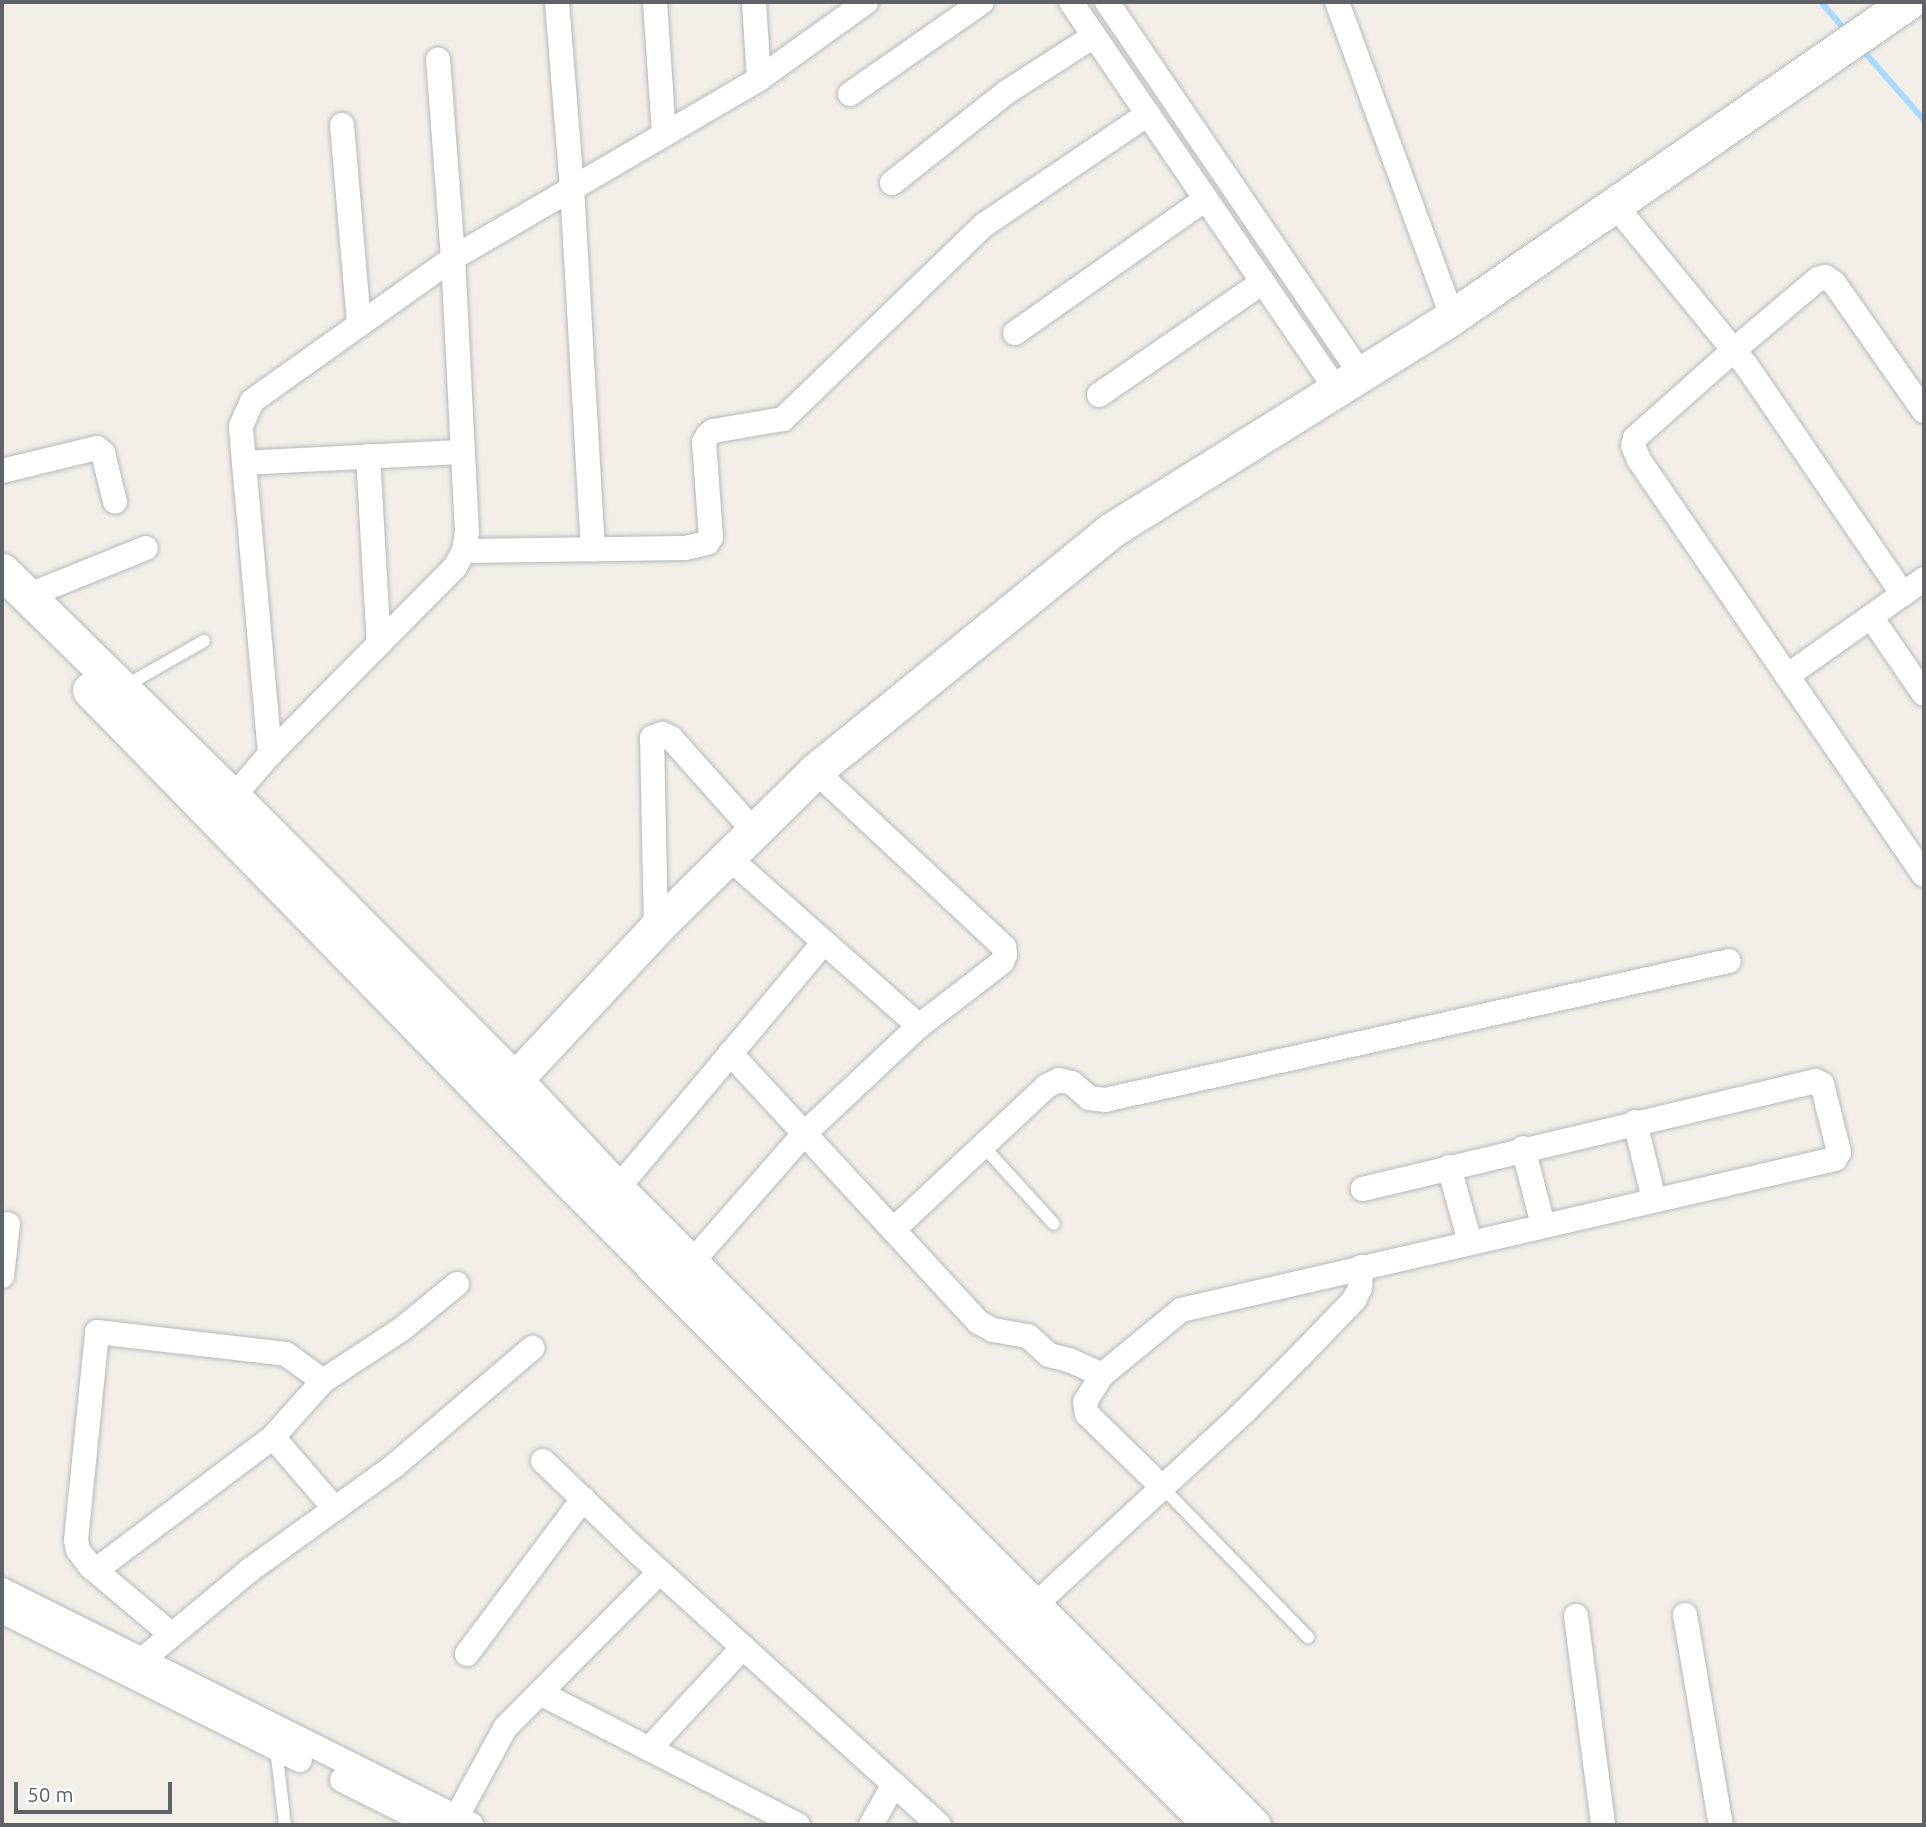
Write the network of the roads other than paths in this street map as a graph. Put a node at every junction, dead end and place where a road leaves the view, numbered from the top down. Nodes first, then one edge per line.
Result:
1 (556, 2) edge
2 (655, 2) edge
3 (754, 2) edge
4 (866, 2) edge
5 (982, 2) edge
6 (1071, 2) edge
7 (1107, 2) edge
8 (1337, 2) edge
9 (1900, 7) edge
10 (1094, 36) junction
11 (438, 60) dead end
12 (759, 79) junction
13 (850, 94) dead end
14 (1148, 114) junction
15 (342, 125) dead end
16 (664, 135) junction
17 (1208, 148) junction
18 (1182, 165) junction
19 (892, 183) dead end
20 (572, 187) junction
21 (1206, 199) junction
22 (1614, 204) junction
23 (453, 258) junction
24 (1263, 282) junction
25 (359, 323) junction
26 (1438, 325) junction
27 (1015, 333) dead end
28 (1734, 350) junction
29 (1348, 382) junction
30 (1099, 395) dead end
31 (1924, 411) edge
32 (463, 452) junction
33 (368, 456) junction
34 (244, 463) junction
35 (2, 471) edge
36 (115, 502) dead end
37 (146, 548) dead end
38 (593, 549) junction
39 (464, 551) junction
40 (2, 571) edge
41 (1924, 579) edge
42 (1903, 594) junction
43 (14, 600) edge
44 (1871, 617) junction
45 (204, 641) dead end
46 (379, 644) junction
47 (1787, 676) junction
48 (121, 688) junction
49 (1924, 695) edge
50 (270, 754) junction
51 (815, 771) junction
52 (233, 797) junction
53 (754, 831) junction
54 (728, 857) junction
55 (1924, 875) edge
56 (656, 929) junction
57 (824, 942) junction
58 (1729, 961) dead end
59 (919, 1026) junction
60 (730, 1053) junction
61 (504, 1091) junction
62 (1635, 1122) junction
63 (806, 1133) junction
64 (983, 1146) junction
65 (1523, 1148) junction
66 (1449, 1167) junction
67 (617, 1189) junction
68 (1363, 1189) dead end
69 (1654, 1200) junction
70 (8, 1224) dead end
71 (1054, 1224) dead end
72 (1543, 1225) junction
73 (893, 1230) junction
74 (1470, 1242) junction
75 (691, 1263) junction
76 (1362, 1267) junction
77 (2, 1276) edge
78 (457, 1284) dead end
79 (532, 1348) dead end
80 (1102, 1375) junction
81 (323, 1381) junction
82 (274, 1437) junction
83 (543, 1461) dead end
84 (1161, 1486) junction
85 (583, 1499) junction
86 (335, 1509) junction
87 (96, 1570) junction
88 (660, 1572) junction
89 (2, 1590) edge
90 (1034, 1605) junction
91 (2, 1611) edge
92 (1685, 1615) dead end
93 (1576, 1616) dead end
94 (172, 1635) junction
95 (1308, 1637) dead end
96 (92, 1645) junction
97 (743, 1647) junction
98 (467, 1654) dead end
99 (142, 1660) junction
100 (540, 1693) junction
101 (276, 1748) junction
102 (649, 1749) junction
103 (894, 1784) junction
104 (464, 1821) edge
105 (285, 1825) edge
106 (432, 1825) edge
107 (798, 1825) edge
108 (871, 1825) edge
109 (939, 1825) edge
110 (1212, 1825) edge
111 (1253, 1825) edge
112 (1603, 1825) edge
113 (1721, 1825) edge

1 - 20 street
2 - 16 street
3 - 12 street
4 - 12 street
5 - 13 street
6 - 10 street
7 - 17 street
8 - 26 street
9 - 22 main road
10 - 14 street
10 - 19 street
11 - 23 street
12 - 16 street
14 - 18 street
14 - 38 street
15 - 25 street
16 - 20 street
17 - 18 street
17 - 29 street
18 - 21 street
20 - 23 street
20 - 38 street
21 - 24 street
21 - 27 street
22 - 26 main road
22 - 28 street
23 - 25 street
23 - 32 street
24 - 29 street
24 - 30 street
25 - 34 street
26 - 29 main road
28 - 31 street
28 - 42 street
28 - 47 street
29 - 51 main road
32 - 33 street
32 - 39 street
33 - 34 street
33 - 46 street
34 - 50 street
35 - 36 street
37 - 43 street
38 - 39 street
39 - 46 street
40 - 43 main road
41 - 42 street
42 - 44 street
43 - 48 main road
43 - 61 main road
44 - 47 street
44 - 49 street
45 - 48 lane
46 - 50 street
47 - 55 street
48 - 52 main road
50 - 52 street
51 - 53 main road
51 - 59 street
52 - 61 main road
53 - 54 main road
53 - 56 street
54 - 56 main road
54 - 57 street
56 - 61 main road
57 - 59 street
57 - 60 street
58 - 64 street
59 - 63 street
60 - 63 street
60 - 67 street
61 - 67 main road
61 - 110 main road
62 - 65 street
62 - 69 street
62 - 69 street
63 - 73 street
63 - 75 street
64 - 71 lane
64 - 73 street
65 - 66 street
65 - 72 street
66 - 68 street
66 - 74 street
67 - 75 main road
69 - 72 street
70 - 77 street
72 - 74 street
73 - 80 street
74 - 76 street
75 - 90 main road
76 - 80 street
76 - 84 street
78 - 81 street
79 - 86 street
80 - 84 street
81 - 82 street
81 - 87 street
82 - 86 street
82 - 87 street
83 - 85 street
84 - 90 street
84 - 95 lane
85 - 88 street
85 - 98 street
86 - 94 street
87 - 94 street
88 - 97 street
88 - 100 street
89 - 96 street
90 - 111 main road
91 - 96 street
92 - 113 street
93 - 112 street
94 - 99 street
96 - 99 street
96 - 101 street
97 - 102 street
97 - 103 street
99 - 104 street
100 - 102 street
100 - 104 street
101 - 105 lane
101 - 106 street
102 - 107 street
103 - 108 street
103 - 109 street

